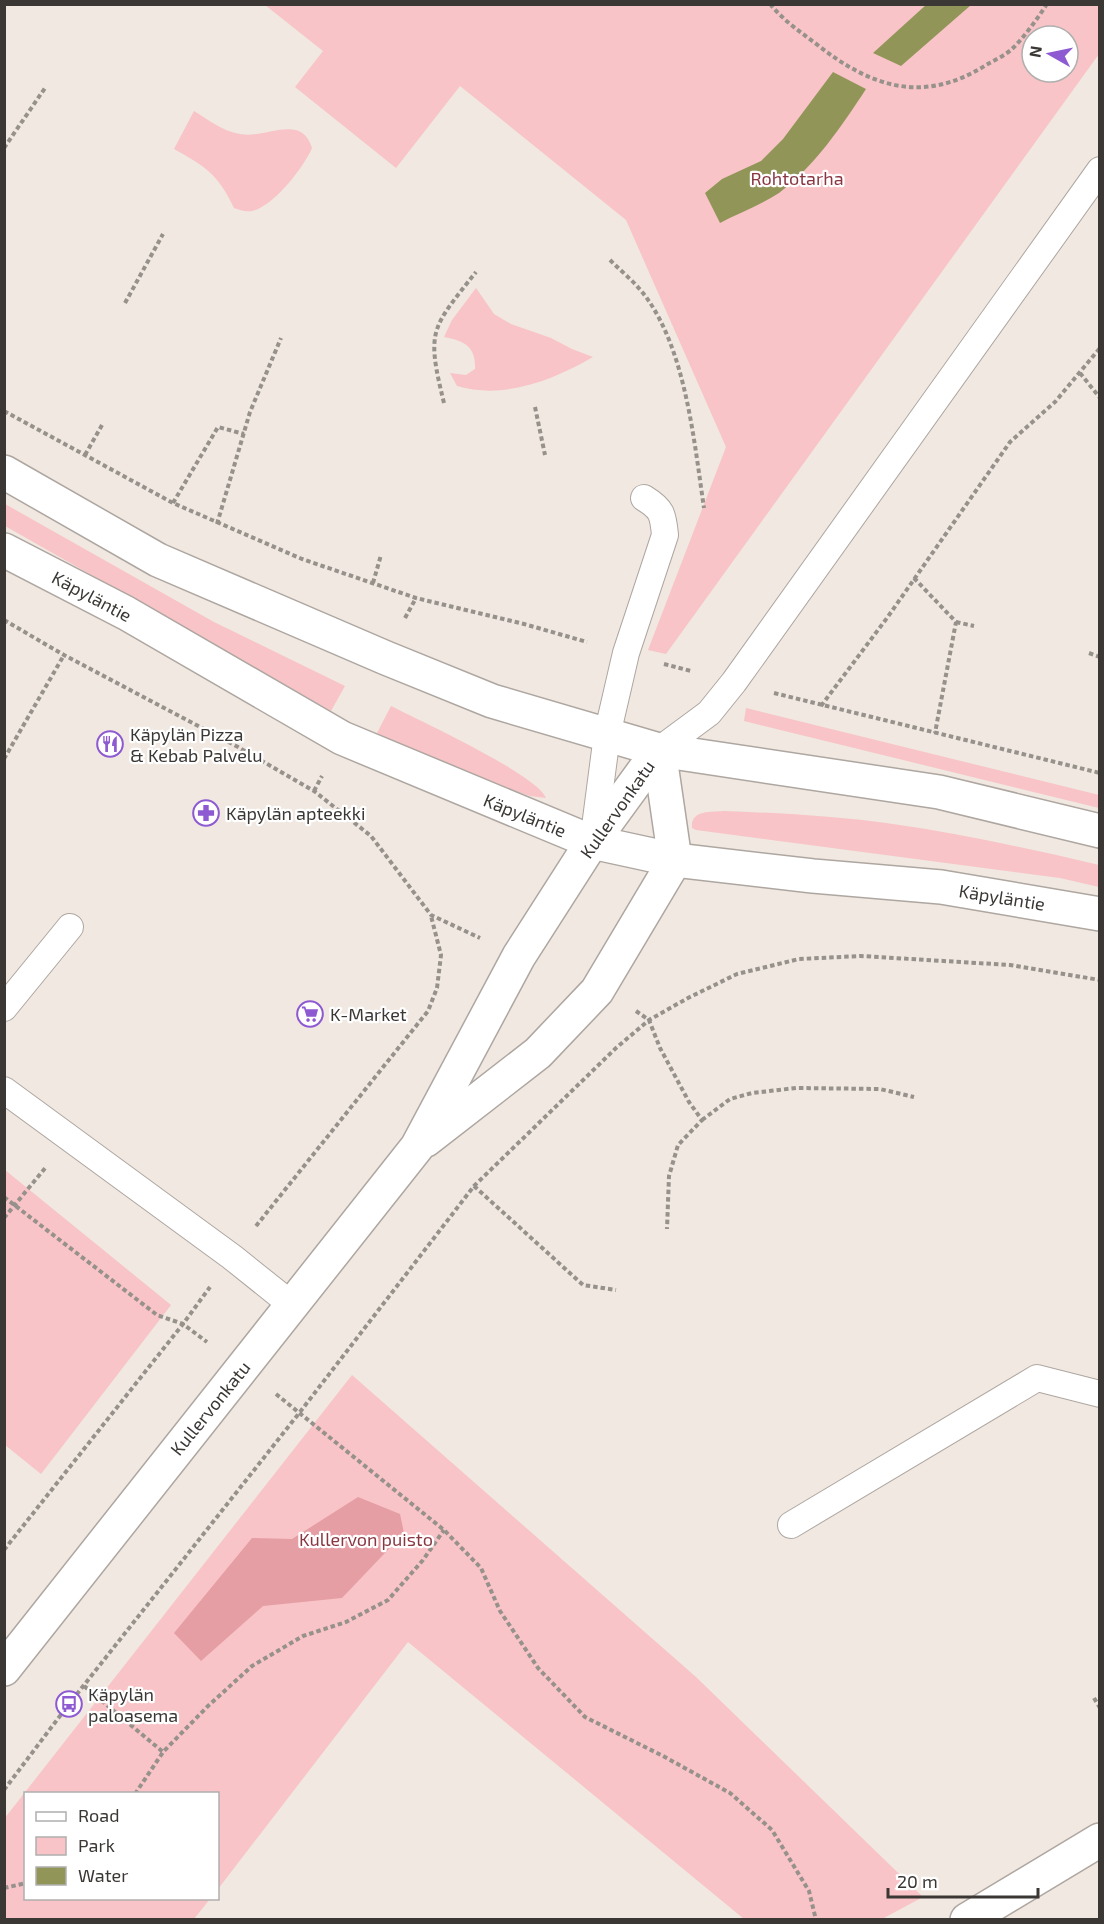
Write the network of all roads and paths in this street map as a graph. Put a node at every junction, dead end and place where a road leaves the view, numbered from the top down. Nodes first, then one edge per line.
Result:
1 (770, 4) edge
2 (1047, 4) edge
3 (45, 88) dead end
4 (4, 148) edge
5 (1100, 170) edge
6 (163, 234) dead end
7 (610, 260) dead end
8 (476, 272) dead end
9 (125, 303) dead end
10 (281, 338) dead end
11 (1100, 348) edge
12 (1080, 372) junction
13 (1100, 398) edge
14 (444, 403) dead end
15 (535, 407) dead end
16 (4, 411) edge
17 (102, 425) dead end
18 (244, 434) junction
19 (85, 455) junction
20 (545, 455) dead end
21 (4, 472) edge
22 (644, 498) dead end
23 (173, 503) junction
24 (705, 518) dead end
25 (218, 524) junction
26 (4, 550) edge
27 (381, 555) dead end
28 (914, 578) junction
29 (373, 583) junction
30 (416, 598) dead end
31 (4, 620) edge
32 (956, 622) junction
33 (974, 626) dead end
34 (1089, 653) dead end
35 (64, 655) junction
36 (1100, 657) edge
37 (821, 706) dead end
38 (935, 733) dead end
39 (607, 735) junction
40 (659, 750) junction
41 (4, 759) edge
42 (1100, 831) edge
43 (592, 842) junction
44 (675, 861) junction
45 (1100, 914) edge
46 (70, 927) dead end
47 (519, 956) junction
48 (1100, 980) edge
49 (597, 991) junction
50 (4, 1008) edge
51 (649, 1020) junction
52 (4, 1090) edge
53 (914, 1097) dead end
54 (702, 1120) junction
55 (69, 1137) junction
56 (417, 1147) junction
57 (474, 1186) junction
58 (4, 1197) edge
59 (15, 1205) junction
60 (4, 1218) edge
61 (668, 1229) dead end
62 (616, 1290) dead end
63 (292, 1305) junction
64 (183, 1324) dead end
65 (1100, 1394) edge
66 (300, 1412) junction
67 (791, 1525) dead end
68 (444, 1530) junction
69 (4, 1669) edge
70 (84, 1686) junction
71 (1094, 1698) dead end
72 (1100, 1708) edge
73 (163, 1752) junction
74 (4, 1790) edge
75 (136, 1792) edge
76 (1100, 1840) edge
77 (24, 1883) edge
78 (4, 1888) edge
79 (816, 1920) edge
80 (967, 1920) edge

1 - 2 path
3 - 4 path
5 - 40 lane
6 - 9 path
7 - 24 path
8 - 14 path
10 - 18 path
11 - 12 path
12 - 13 path
12 - 28 path
15 - 20 path
16 - 19 path
17 - 19 path
18 - 23 path
18 - 25 path
19 - 23 path
21 - 39 main road
22 - 39 lane
23 - 25 path
25 - 29 path
26 - 43 main road, Käpyläntie
27 - 29 path
28 - 32 path
28 - 37 path
29 - 30 path
31 - 35 path
32 - 33 path
32 - 38 path
34 - 36 path
35 - 41 path
35 - 47 path
39 - 40 main road
39 - 43 lane
40 - 42 main road
40 - 43 main road, Kullervonkatu
40 - 44 main road, Kullervonkatu
43 - 44 main road, Käpyläntie
43 - 47 main road, Kullervonkatu
44 - 45 main road, Käpyläntie
44 - 49 main road, Kullervonkatu
46 - 50 lane
47 - 56 main road, Kullervonkatu
48 - 51 path
49 - 51 path
49 - 56 main road, Kullervonkatu
51 - 54 path
51 - 57 path
52 - 55 lane
53 - 54 path
54 - 61 path
55 - 59 path
55 - 63 lane
56 - 63 main road, Kullervonkatu
57 - 62 path
57 - 66 path
58 - 59 path
59 - 60 path
59 - 64 path
63 - 69 main road, Kullervonkatu
65 - 67 lane
66 - 68 path
66 - 70 path
68 - 73 path
68 - 79 path
70 - 73 path
70 - 74 path
71 - 72 path
73 - 75 path
76 - 80 main road
77 - 78 path

